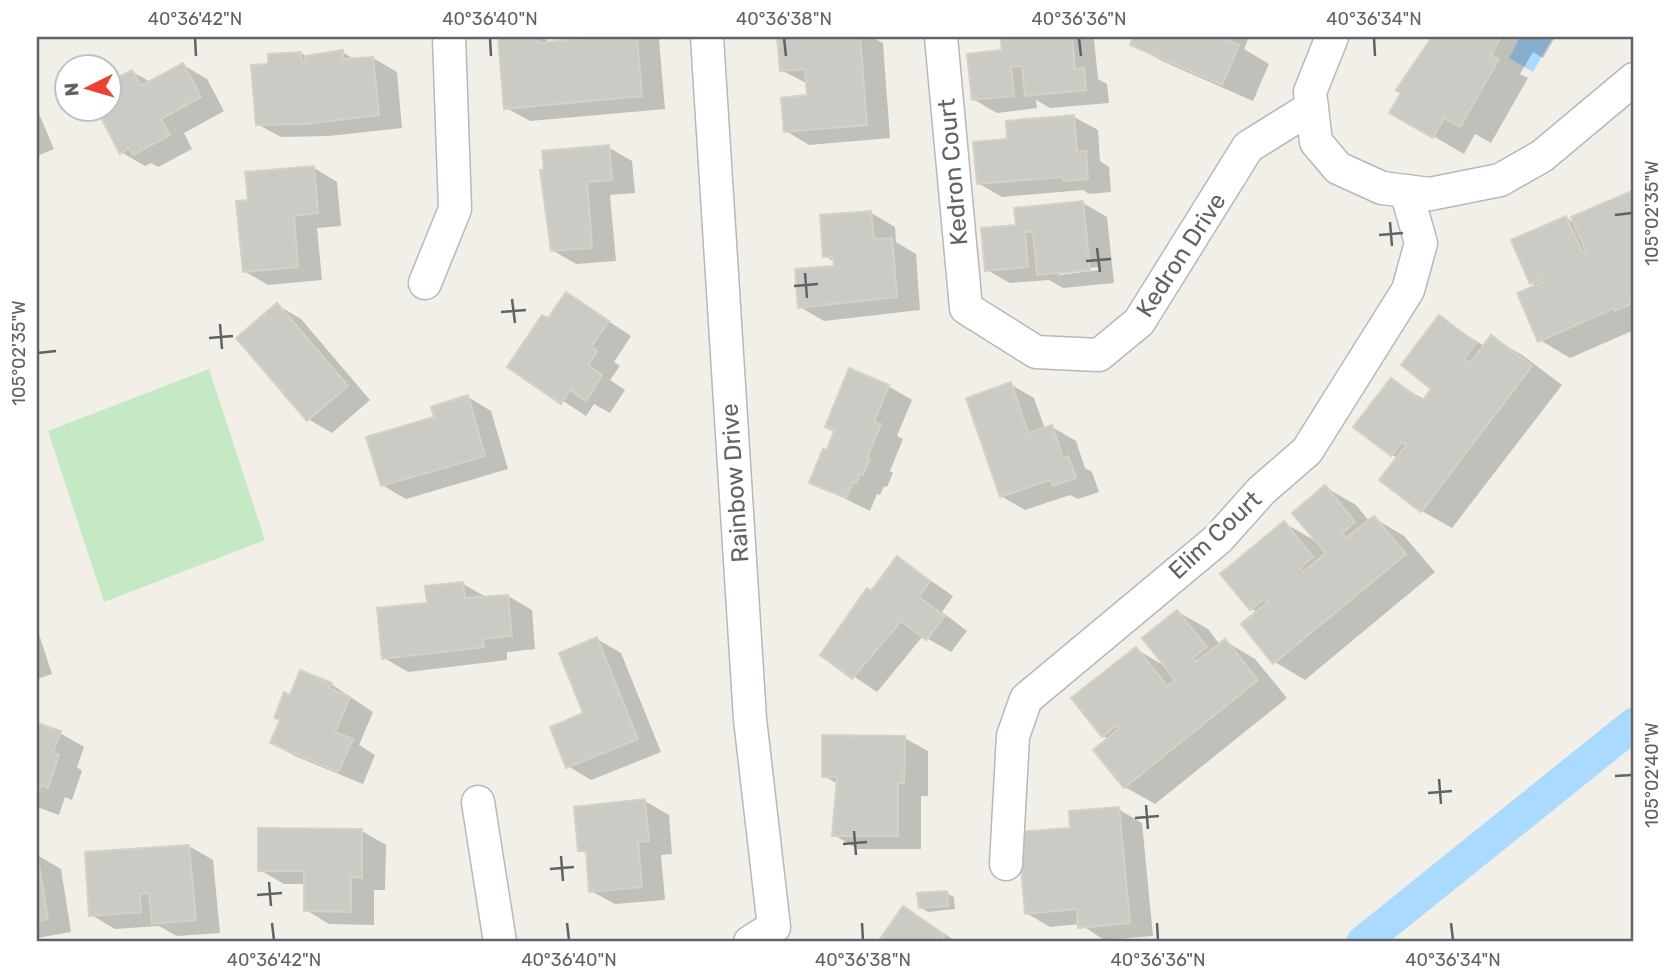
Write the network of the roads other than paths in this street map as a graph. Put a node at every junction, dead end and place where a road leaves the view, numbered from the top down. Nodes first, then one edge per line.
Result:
1 (449, 37) edge
2 (707, 37) edge
3 (941, 37) edge
4 (1332, 37) edge
5 (1634, 79) edge
6 (1312, 107) junction
7 (1406, 191) junction
8 (425, 282) dead end
9 (966, 308) joint
10 (478, 802) dead end
11 (1006, 864) dead end
12 (762, 935) edge
13 (500, 942) edge

1 - 8 street
2 - 12 street, Rainbow Drive
3 - 9 street, Kedron Court
4 - 6 street
5 - 7 street
6 - 7 street
6 - 9 street, Kedron Drive
7 - 11 street, Elim Court
10 - 13 street

